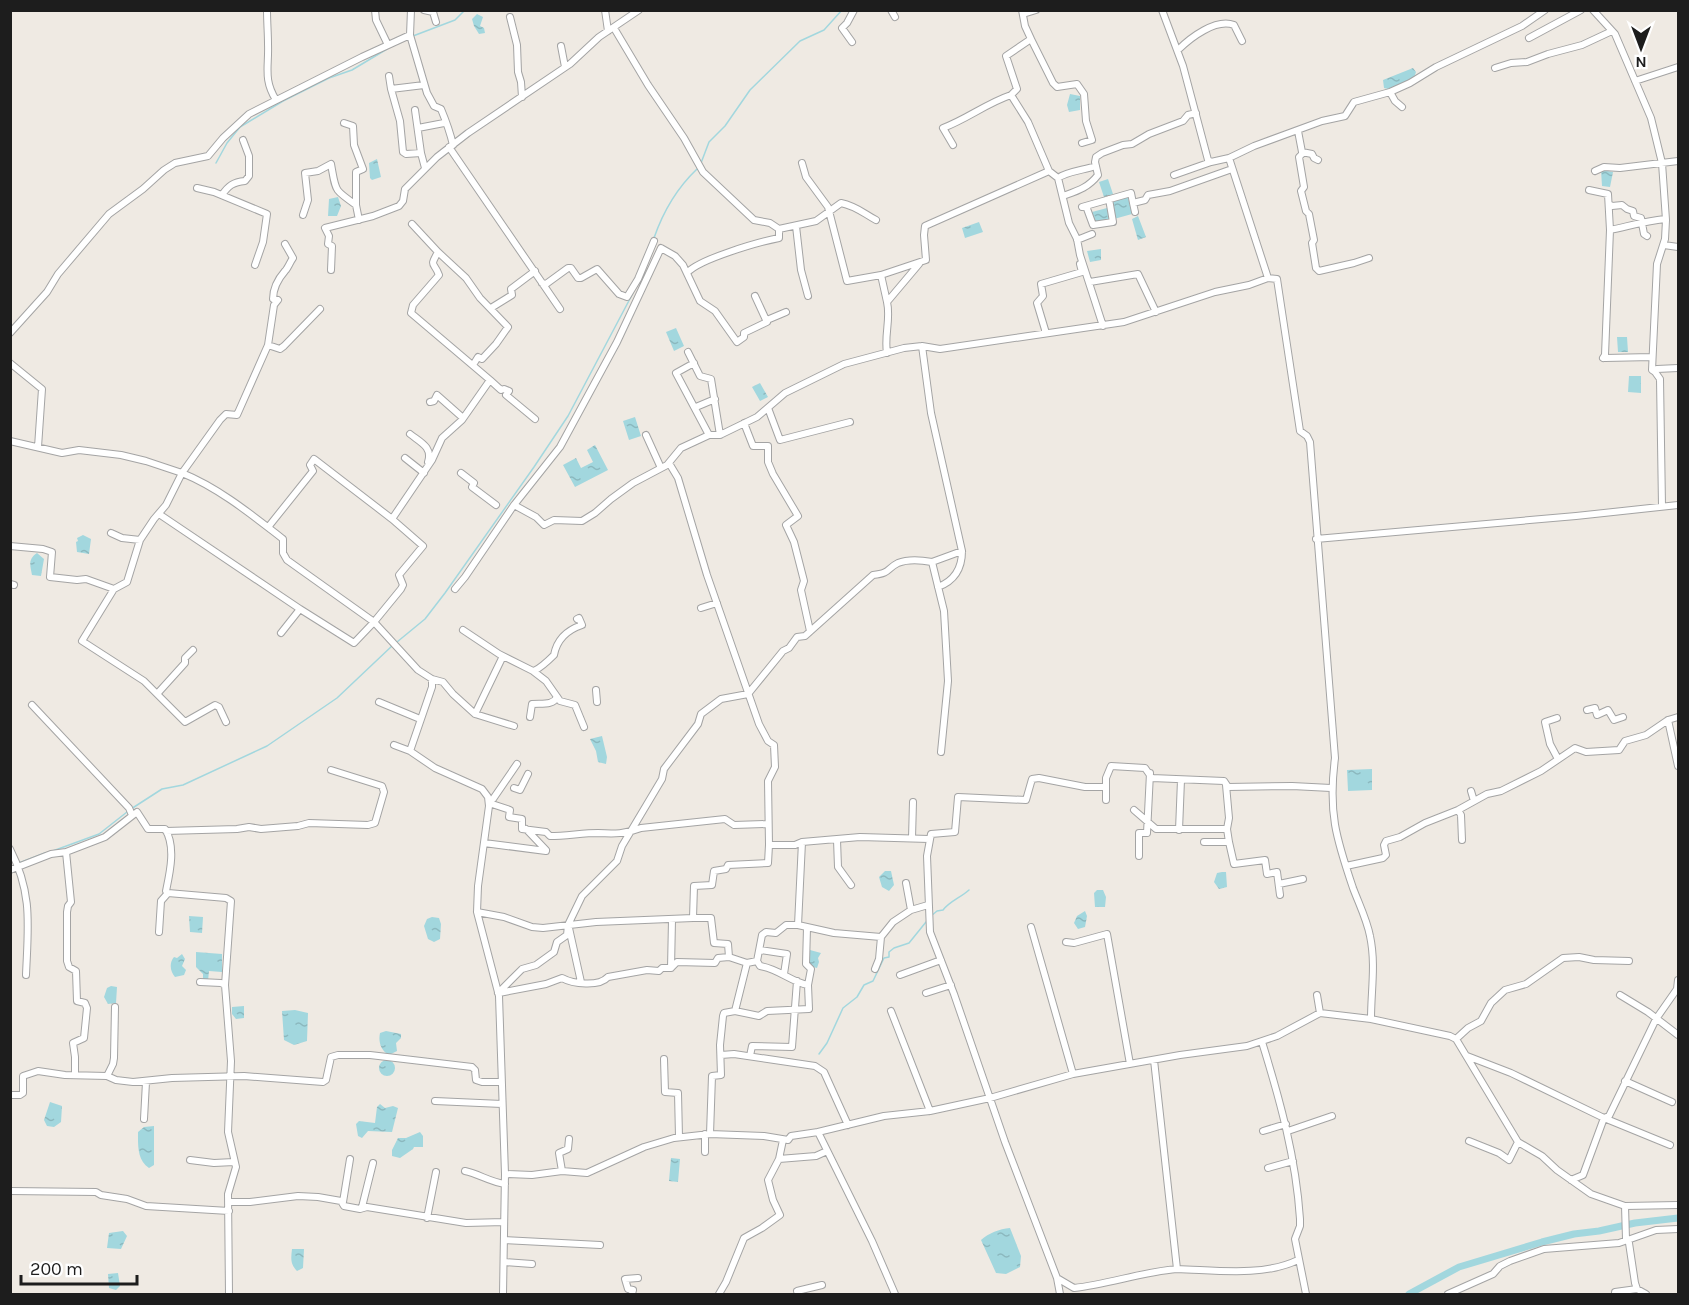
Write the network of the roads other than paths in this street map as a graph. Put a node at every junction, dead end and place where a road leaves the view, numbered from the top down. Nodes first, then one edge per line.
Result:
1 (267, 10) edge
2 (375, 10) edge
3 (411, 10) edge
4 (424, 10) edge
5 (605, 10) edge
6 (639, 10) edge
7 (854, 10) edge
8 (891, 10) edge
9 (1036, 10) edge
10 (1162, 10) edge
11 (1545, 10) edge
12 (1581, 10) edge
13 (1593, 10) edge
14 (1023, 12) edge
15 (510, 17) dead end
16 (895, 17) dead end
17 (436, 22) dead end
18 (611, 29) junction
19 (1612, 31) junction
20 (411, 38) junction
21 (1529, 38) dead end
22 (1030, 39) junction
23 (1242, 41) dead end
24 (852, 42) dead end
25 (388, 45) junction
26 (561, 46) dead end
27 (1178, 50) junction
28 (565, 67) junction
29 (1678, 67) edge
30 (1495, 68) dead end
31 (389, 76) dead end
32 (1635, 81) junction
33 (424, 85) junction
34 (391, 89) junction
35 (1390, 92) junction
36 (1011, 95) junction
37 (522, 97) junction
38 (276, 100) junction
39 (1402, 107) dead end
40 (415, 110) dead end
41 (1196, 113) junction
42 (344, 123) dead end
43 (444, 123) junction
44 (418, 128) junction
45 (1298, 131) junction
46 (243, 140) dead end
47 (1082, 143) dead end
48 (451, 146) junction
49 (953, 146) dead end
50 (421, 153) junction
51 (1303, 153) junction
52 (1229, 158) junction
53 (1318, 160) dead end
54 (1678, 161) edge
55 (802, 162) dead end
56 (1211, 162) junction
57 (1662, 163) junction
58 (463, 166) dead end
59 (1096, 166) junction
60 (425, 168) junction
61 (1232, 169) junction
62 (1049, 171) junction
63 (1595, 171) dead end
64 (1174, 175) dead end
65 (1058, 178) junction
66 (197, 188) dead end
67 (1589, 190) dead end
68 (222, 195) junction
69 (1063, 196) junction
70 (1109, 199) junction
71 (1133, 202) junction
72 (1609, 204) junction
73 (356, 205) junction
74 (830, 211) junction
75 (1135, 212) dead end
76 (303, 215) dead end
77 (1665, 219) junction
78 (359, 220) junction
79 (876, 220) dead end
80 (1642, 223) junction
81 (412, 224) dead end
82 (796, 226) junction
83 (779, 230) junction
84 (1610, 230) junction
85 (1092, 234) dead end
86 (1647, 236) dead end
87 (1077, 240) junction
88 (654, 241) dead end
89 (285, 244) dead end
90 (1664, 245) junction
91 (1678, 247) edge
92 (438, 252) junction
93 (1369, 258) dead end
94 (1081, 259) junction
95 (919, 263) junction
96 (255, 265) dead end
97 (331, 270) dead end
98 (536, 271) junction
99 (687, 273) junction
100 (881, 275) junction
101 (1268, 278) junction
102 (1090, 282) junction
103 (542, 283) junction
104 (755, 296) dead end
105 (808, 296) dead end
106 (886, 302) junction
107 (491, 308) junction
108 (320, 309) dead end
109 (560, 309) dead end
110 (786, 312) dead end
111 (1156, 312) junction
112 (767, 320) junction
113 (1103, 326) junction
114 (10, 333) edge
115 (1046, 333) junction
116 (268, 345) junction
117 (922, 346) junction
118 (688, 352) dead end
119 (887, 353) junction
120 (1652, 357) junction
121 (10, 363) edge
122 (694, 363) junction
123 (473, 365) junction
124 (1678, 369) edge
125 (1655, 372) junction
126 (490, 380) junction
127 (715, 399) junction
128 (430, 402) dead end
129 (696, 407) junction
130 (768, 408) junction
131 (463, 418) junction
132 (535, 419) dead end
133 (850, 422) dead end
134 (744, 423) junction
135 (410, 434) dead end
136 (646, 435) dead end
137 (709, 435) junction
138 (720, 435) junction
139 (10, 441) edge
140 (38, 447) junction
141 (405, 458) dead end
142 (669, 463) junction
143 (429, 465) junction
144 (661, 468) junction
145 (182, 473) junction
146 (424, 473) junction
147 (461, 473) dead end
148 (496, 505) dead end
149 (514, 505) junction
150 (1678, 505) edge
151 (1662, 506) junction
152 (159, 514) junction
153 (392, 519) junction
154 (270, 529) junction
155 (111, 533) dead end
156 (1316, 539) junction
157 (140, 540) junction
158 (10, 546) edge
159 (962, 551) junction
160 (932, 562) junction
161 (938, 587) junction
162 (114, 589) junction
163 (455, 589) dead end
164 (717, 603) junction
165 (701, 608) dead end
166 (300, 609) junction
167 (577, 619) dead end
168 (375, 622) junction
169 (463, 630) dead end
170 (810, 631) junction
171 (281, 633) dead end
172 (193, 650) dead end
173 (503, 656) junction
174 (534, 671) junction
175 (432, 679) junction
176 (596, 690) dead end
177 (157, 694) junction
178 (748, 694) junction
179 (557, 697) junction
180 (380, 702) dead end
181 (597, 702) dead end
182 (32, 705) dead end
183 (1587, 711) dead end
184 (475, 714) junction
185 (530, 717) dead end
186 (1623, 717) dead end
187 (1678, 717) edge
188 (1557, 718) dead end
189 (420, 719) junction
190 (1668, 720) junction
191 (226, 722) dead end
192 (514, 726) dead end
193 (584, 727) dead end
194 (394, 745) dead end
195 (410, 751) junction
196 (941, 752) dead end
197 (1558, 759) junction
198 (1678, 764) edge
199 (517, 765) dead end
200 (331, 770) dead end
201 (1150, 773) junction
202 (528, 774) dead end
203 (1181, 780) junction
204 (1226, 784) junction
205 (1105, 787) junction
206 (514, 788) dead end
207 (1331, 788) junction
208 (1471, 790) dead end
209 (1106, 800) dead end
210 (1474, 801) junction
211 (489, 802) junction
212 (913, 802) dead end
213 (1134, 810) dead end
214 (1458, 810) junction
215 (132, 815) junction
216 (1147, 820) junction
217 (768, 824) junction
218 (526, 829) junction
219 (1227, 829) junction
220 (1179, 830) junction
221 (166, 831) junction
222 (631, 832) junction
223 (912, 838) junction
224 (929, 839) junction
225 (837, 840) junction
226 (1462, 840) dead end
227 (802, 842) junction
228 (1204, 842) dead end
229 (1229, 842) junction
230 (484, 843) junction
231 (769, 845) junction
232 (10, 849) edge
233 (66, 852) junction
234 (1139, 856) dead end
235 (18, 865) junction
236 (1346, 866) junction
237 (10, 870) edge
238 (1303, 879) dead end
239 (906, 883) dead end
240 (1279, 884) junction
241 (851, 885) dead end
242 (168, 893) junction
243 (1280, 895) dead end
244 (928, 905) junction
245 (910, 910) junction
246 (477, 912) junction
247 (693, 918) junction
248 (672, 920) junction
249 (568, 925) junction
250 (798, 925) junction
251 (1031, 927) dead end
252 (807, 928) junction
253 (159, 932) dead end
254 (881, 937) junction
255 (1066, 942) dead end
256 (760, 950) junction
257 (729, 957) junction
258 (941, 960) junction
259 (758, 961) junction
260 (1629, 961) dead end
261 (747, 963) junction
262 (671, 968) junction
263 (874, 969) dead end
264 (784, 974) junction
265 (26, 975) dead end
266 (900, 975) dead end
267 (1678, 980) edge
268 (796, 981) junction
269 (200, 982) dead end
270 (581, 982) junction
271 (951, 984) junction
272 (225, 985) junction
273 (808, 985) junction
274 (498, 993) junction
275 (926, 993) dead end
276 (1317, 995) dead end
277 (1620, 995) dead end
278 (115, 1006) dead end
279 (795, 1009) junction
280 (735, 1011) junction
281 (891, 1011) dead end
282 (1320, 1013) junction
283 (1371, 1019) junction
284 (1656, 1019) junction
285 (1678, 1035) edge
286 (1456, 1039) junction
287 (1262, 1042) junction
288 (721, 1055) junction
289 (750, 1056) junction
290 (1467, 1056) junction
291 (664, 1059) dead end
292 (1154, 1060) junction
293 (1131, 1064) junction
294 (1073, 1074) junction
295 (75, 1075) junction
296 (106, 1076) junction
297 (231, 1077) junction
298 (1625, 1081) junction
299 (146, 1082) junction
300 (501, 1082) junction
301 (10, 1095) edge
302 (990, 1098) junction
303 (435, 1101) dead end
304 (1672, 1102) dead end
305 (502, 1104) junction
306 (930, 1111) junction
307 (1332, 1116) dead end
308 (1604, 1118) junction
309 (144, 1119) dead end
310 (1286, 1124) junction
311 (848, 1125) junction
312 (1263, 1131) dead end
313 (1288, 1131) junction
314 (818, 1132) junction
315 (707, 1134) junction
316 (679, 1137) junction
317 (569, 1139) dead end
318 (783, 1140) junction
319 (1469, 1141) dead end
320 (1518, 1142) junction
321 (1670, 1145) dead end
322 (827, 1151) junction
323 (705, 1152) dead end
324 (350, 1159) dead end
325 (780, 1159) junction
326 (190, 1160) dead end
327 (1293, 1161) junction
328 (234, 1162) junction
329 (373, 1163) dead end
330 (1268, 1168) dead end
331 (465, 1171) dead end
332 (562, 1171) junction
333 (436, 1172) dead end
334 (505, 1174) junction
335 (1571, 1180) junction
336 (505, 1184) junction
337 (10, 1191) edge
338 (229, 1202) junction
339 (1678, 1205) edge
340 (344, 1206) junction
341 (1624, 1206) junction
342 (362, 1207) junction
343 (229, 1211) junction
344 (427, 1218) junction
345 (504, 1222) junction
346 (1678, 1229) edge
347 (1626, 1239) junction
348 (504, 1240) junction
349 (600, 1245) dead end
350 (1298, 1260) junction
351 (504, 1262) junction
352 (532, 1264) dead end
353 (1177, 1269) junction
354 (638, 1278) dead end
355 (1057, 1278) junction
356 (822, 1285) dead end
357 (1637, 1289) junction
358 (229, 1294) edge
359 (503, 1294) edge
360 (632, 1294) edge
361 (719, 1294) edge
362 (798, 1294) edge
363 (896, 1294) edge
364 (1060, 1294) edge
365 (1306, 1294) edge
366 (1449, 1294) edge
367 (1614, 1294) edge
368 (1646, 1294) edge

1 - 38 street
2 - 25 street
3 - 20 street
4 - 17 street
5 - 18 street
6 - 18 street
7 - 24 street
8 - 16 street
9 - 14 street
10 - 27 street
11 - 35 street
12 - 21 street
13 - 19 street
14 - 22 street
15 - 37 street
18 - 28 street
18 - 83 street
19 - 30 street
19 - 32 street
20 - 25 street
20 - 33 street
22 - 36 street
22 - 47 street
23 - 27 street
25 - 38 street
26 - 28 street
27 - 41 street
28 - 37 street
29 - 32 street
31 - 34 street
32 - 57 street
33 - 34 street
33 - 43 street
34 - 50 street
35 - 39 street
35 - 45 street
36 - 49 street
36 - 62 street
37 - 48 street
38 - 114 street
40 - 44 street
41 - 56 street
41 - 59 street
42 - 73 street
43 - 44 street
43 - 48 street
44 - 50 street
45 - 51 street
45 - 52 street
46 - 68 street
48 - 58 street
48 - 60 street
48 - 98 street
50 - 60 street
51 - 53 street
51 - 93 street
52 - 56 street
52 - 61 street
54 - 57 street
55 - 74 street
56 - 64 street
57 - 63 street
57 - 77 street
59 - 65 street
59 - 69 street
60 - 78 street
61 - 71 street
61 - 101 street
62 - 65 street
62 - 95 street
65 - 69 street
66 - 68 street
67 - 72 street
68 - 96 street
69 - 87 street
70 - 70 street
70 - 71 street
71 - 75 street
72 - 80 street
72 - 84 street
73 - 76 street
73 - 78 street
74 - 79 street
74 - 82 street
74 - 100 street
77 - 80 street
77 - 90 street
78 - 97 street
80 - 84 street
80 - 86 street
81 - 92 street
82 - 83 street
82 - 105 street
83 - 99 street
84 - 120 street
85 - 87 street
87 - 94 street
88 - 103 street
89 - 116 street
90 - 91 street
90 - 120 street
92 - 107 street
92 - 123 street
94 - 102 street
94 - 115 street
95 - 100 street
95 - 106 street
98 - 103 street
98 - 107 street
99 - 112 street
99 - 149 street
100 - 106 street
101 - 111 street
101 - 156 street
102 - 111 street
102 - 113 street
103 - 109 street
104 - 112 street
106 - 119 street
107 - 123 street
108 - 116 street
110 - 112 street
111 - 113 street
113 - 115 street
115 - 117 street
116 - 145 street
117 - 119 street
117 - 159 street
118 - 122 street
119 - 130 street
120 - 125 street
121 - 140 street
122 - 127 street
122 - 129 street
123 - 126 street
124 - 125 street
125 - 151 street
126 - 131 street
126 - 132 street
127 - 129 street
127 - 138 street
128 - 131 street
129 - 137 street
130 - 133 street
130 - 134 street
131 - 143 street
134 - 138 street
134 - 170 street
135 - 143 street
136 - 144 street
137 - 138 street
137 - 142 street
139 - 140 street
140 - 145 street
141 - 146 street
142 - 144 street
142 - 164 street
143 - 146 street
144 - 149 street
145 - 152 street
145 - 154 street
146 - 153 street
147 - 148 street
149 - 163 street
150 - 151 street
151 - 156 street
152 - 157 street
152 - 166 street
153 - 154 street
153 - 168 street
154 - 168 street
155 - 157 street
156 - 207 street
157 - 162 street
158 - 162 street
159 - 160 street
159 - 161 street
160 - 161 street
160 - 170 street
161 - 196 street
162 - 177 street
164 - 165 street
164 - 178 street
166 - 168 street
166 - 171 street
167 - 174 street
168 - 175 street
169 - 173 street
170 - 178 street
172 - 177 street
173 - 174 street
173 - 184 street
174 - 179 street
175 - 184 street
175 - 189 street
176 - 181 street
177 - 191 street
178 - 217 street
178 - 222 street
179 - 185 street
179 - 193 street
180 - 189 street
182 - 215 street
183 - 186 street
184 - 192 street
187 - 190 street
188 - 197 street
189 - 195 street
190 - 197 street
190 - 198 street
194 - 195 street
195 - 211 street
197 - 210 street
199 - 211 street
200 - 221 street
201 - 203 street
201 - 205 street
201 - 216 street
202 - 206 street
203 - 204 street
203 - 220 street
204 - 207 street
204 - 219 street
205 - 209 street
205 - 224 street
207 - 236 street
208 - 210 street
210 - 214 street
211 - 218 street
211 - 230 street
212 - 223 street
213 - 216 street
214 - 226 street
214 - 236 street
215 - 221 street
215 - 233 street
216 - 220 street
216 - 234 street
217 - 222 street
217 - 231 street
218 - 222 street
218 - 230 street
219 - 220 street
219 - 229 street
221 - 242 street
222 - 249 street
223 - 224 street
223 - 225 street
224 - 244 street
225 - 227 street
225 - 241 street
227 - 231 street
227 - 250 street
228 - 229 street
229 - 240 street
230 - 246 street
231 - 247 street
232 - 235 street
233 - 235 street
233 - 295 street
235 - 237 street
235 - 265 street
236 - 283 street
238 - 240 street
239 - 245 street
240 - 243 street
242 - 253 street
242 - 272 street
244 - 245 street
244 - 258 street
245 - 254 street
246 - 249 street
246 - 274 street
247 - 248 street
247 - 257 street
248 - 249 street
248 - 262 street
249 - 270 street
249 - 274 street
250 - 252 street
250 - 256 street
251 - 294 street
252 - 254 street
252 - 273 street
254 - 263 street
255 - 293 street
256 - 259 street
256 - 264 street
257 - 261 street
257 - 262 street
258 - 266 street
258 - 271 street
259 - 261 street
259 - 264 street
260 - 286 street
261 - 280 street
262 - 270 street
264 - 268 street
267 - 284 street
268 - 273 street
268 - 279 street
269 - 272 street
270 - 274 street
271 - 275 street
271 - 302 street
272 - 297 street
273 - 279 street
274 - 300 street
276 - 282 street
277 - 284 street
278 - 296 street
279 - 280 street
279 - 289 street
280 - 288 street
281 - 306 street
282 - 283 street
282 - 287 street
283 - 286 street
284 - 285 street
284 - 298 street
286 - 290 street
287 - 292 street
287 - 310 street
288 - 289 street
288 - 315 street
289 - 311 street
290 - 308 street
290 - 320 street
291 - 316 street
292 - 293 street
292 - 353 street
293 - 294 street
294 - 302 street
295 - 296 street
295 - 301 street
296 - 299 street
297 - 299 street
297 - 300 street
297 - 328 street
298 - 304 street
298 - 308 street
299 - 309 street
300 - 305 street
302 - 306 street
302 - 355 street
303 - 305 street
305 - 334 street
306 - 311 street
307 - 313 street
308 - 321 street
308 - 335 street
310 - 312 street
310 - 313 street
311 - 314 street
313 - 327 street
314 - 318 street
314 - 322 street
315 - 316 street
315 - 318 street
315 - 323 street
316 - 332 street
317 - 332 street
318 - 325 street
319 - 320 street
320 - 335 street
322 - 325 street
322 - 363 street
324 - 340 street
325 - 361 street
326 - 328 street
327 - 330 street
327 - 350 street
328 - 338 street
329 - 342 street
331 - 336 street
332 - 334 street
333 - 344 street
334 - 336 street
335 - 341 street
336 - 345 street
337 - 343 street
338 - 340 street
338 - 343 street
339 - 341 street
340 - 342 street
341 - 347 street
342 - 344 street
343 - 358 street
344 - 345 street
345 - 348 street
346 - 347 street
347 - 357 street
347 - 366 street
348 - 349 street
348 - 351 street
350 - 353 street
350 - 365 street
351 - 352 street
351 - 359 street
353 - 355 street
354 - 360 street
355 - 364 street
356 - 362 street
357 - 367 street
357 - 368 street

